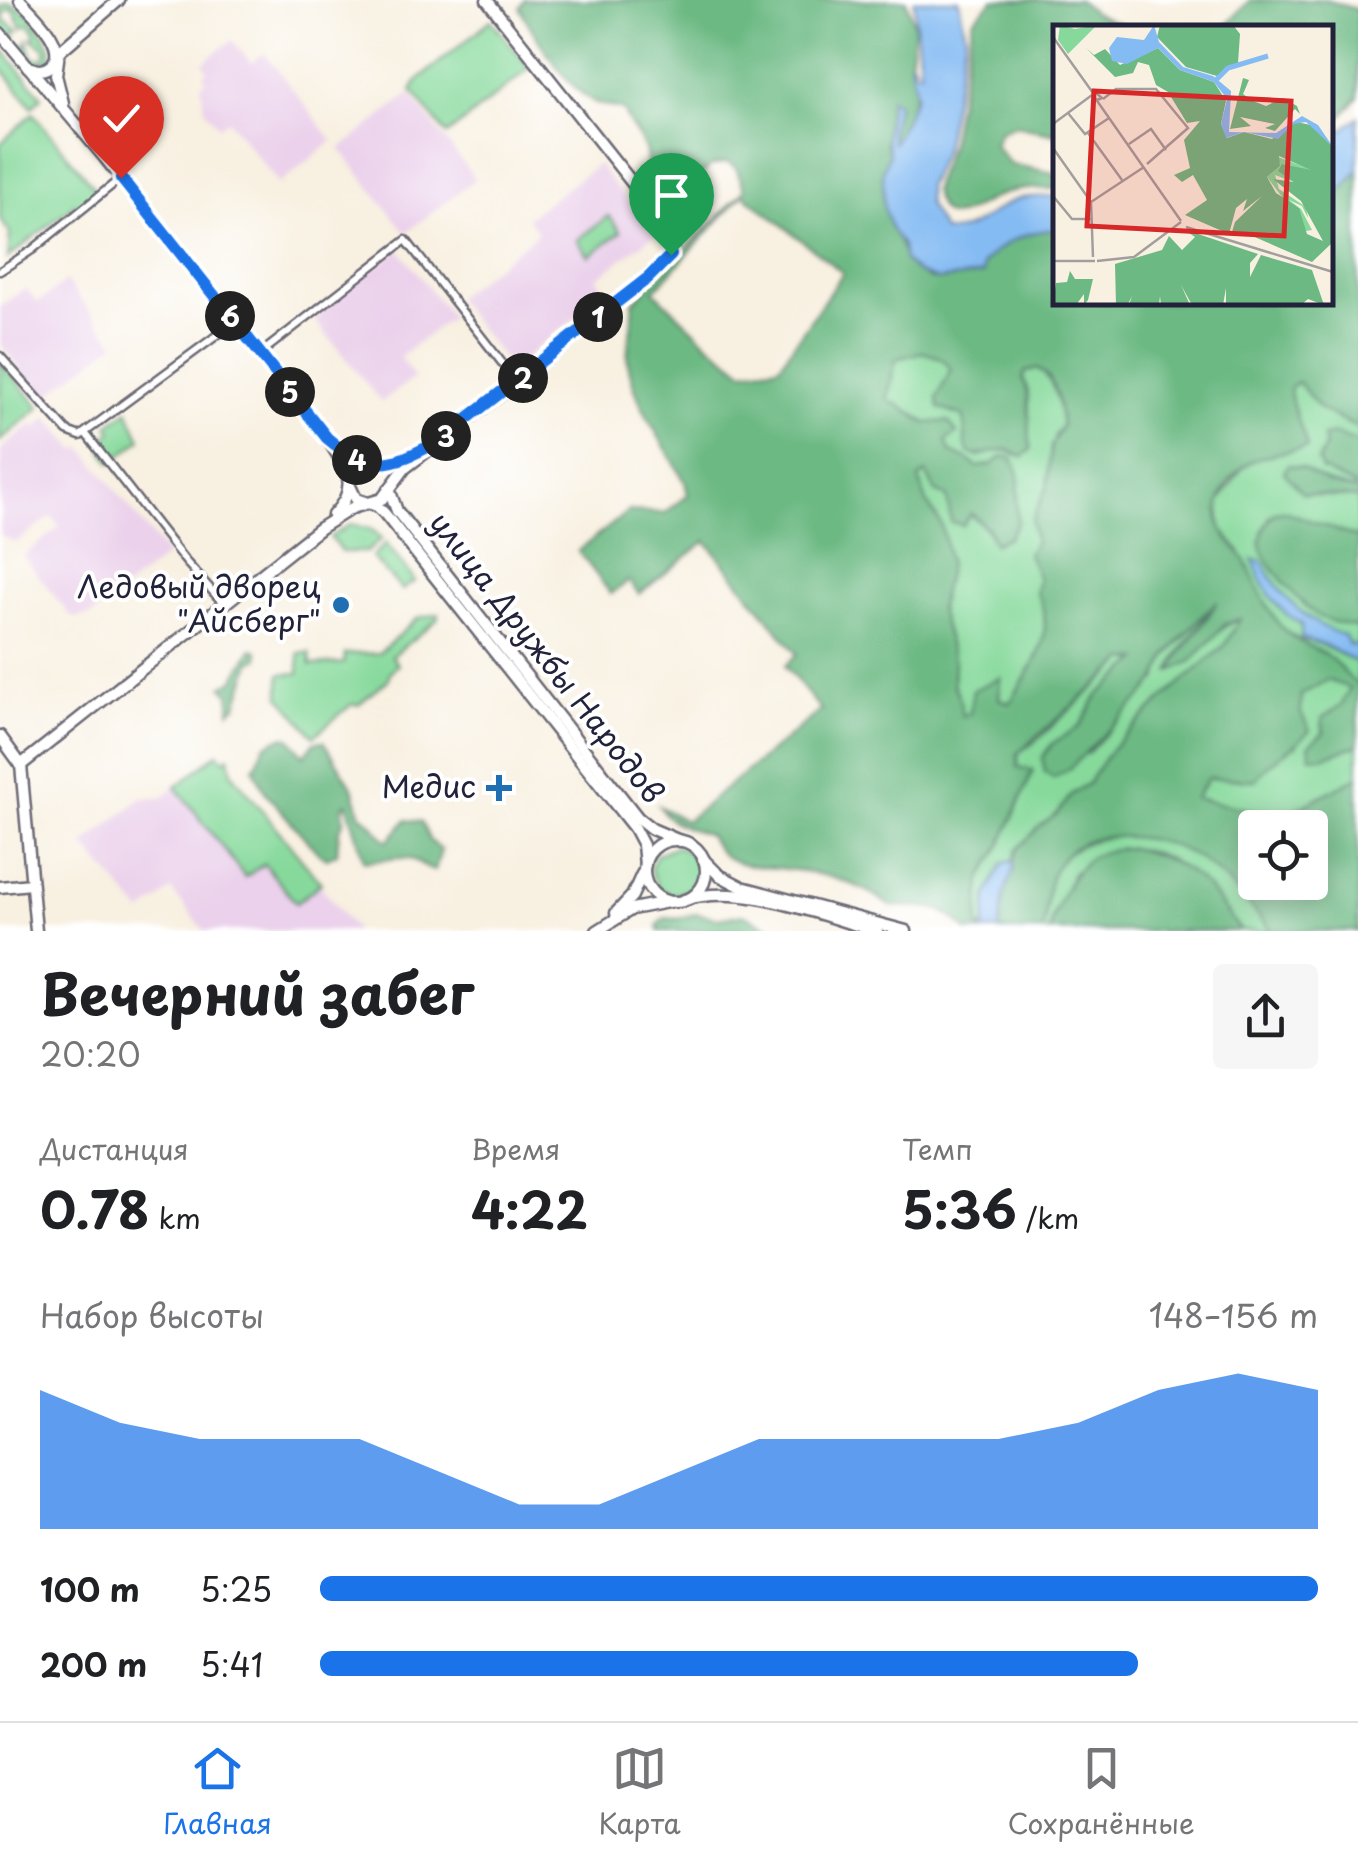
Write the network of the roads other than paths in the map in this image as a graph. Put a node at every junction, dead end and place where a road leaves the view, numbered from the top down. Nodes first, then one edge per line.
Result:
1 (20, 0) edge
2 (120, 0) edge
3 (487, 0) edge
4 (78, 33) junction
5 (50, 36) junction
6 (3, 39) edge
7 (57, 56) junction
8 (24, 63) junction
9 (68, 113) junction
10 (121, 178) junction
11 (0, 271) edge
12 (235, 322) junction
13 (260, 354) junction
14 (0, 356) edge
15 (517, 382) junction
16 (86, 434) junction
17 (327, 438) junction
18 (437, 442) junction
19 (371, 463) junction
20 (350, 485) junction
21 (389, 488) junction
22 (369, 504) junction
23 (320, 528) junction
24 (224, 604) junction
25 (0, 736) edge
26 (21, 765) junction
27 (680, 841) junction
28 (703, 859) junction
29 (644, 866) junction
30 (31, 884) junction
31 (0, 887) edge
32 (679, 901) junction
33 (600, 928) edge
34 (36, 931) edge
35 (877, 931) edge
36 (906, 931) edge

1 - 5 main road
2 - 4 main road
3 - 15 main road
4 - 5 main road
4 - 7 main road
5 - 7 main road
6 - 8 main road
7 - 8 main road
7 - 9 main road
8 - 9 main road
9 - 10 main road
10 - 11 street
10 - 12 main road
12 - 13 main road
12 - 16 street
13 - 15 street
13 - 17 main road
14 - 16 street
15 - 18 main road
16 - 24 street
17 - 19 main road
17 - 20 main road
18 - 19 main road
18 - 21 main road
19 - 20 main road
19 - 21 main road
20 - 22 main road
20 - 23 main road
21 - 22 main road
21 - 27 main road, улица Дружбы Народов
22 - 23 main road
22 - 29 main road, улица Дружбы Народов
23 - 24 main road
24 - 26 main road
25 - 26 main road
26 - 30 main road
27 - 28 main road
27 - 29 main road
28 - 32 main road
28 - 36 main road
29 - 32 main road
29 - 33 main road
30 - 31 main road
30 - 34 main road
32 - 33 main road
32 - 35 main road

